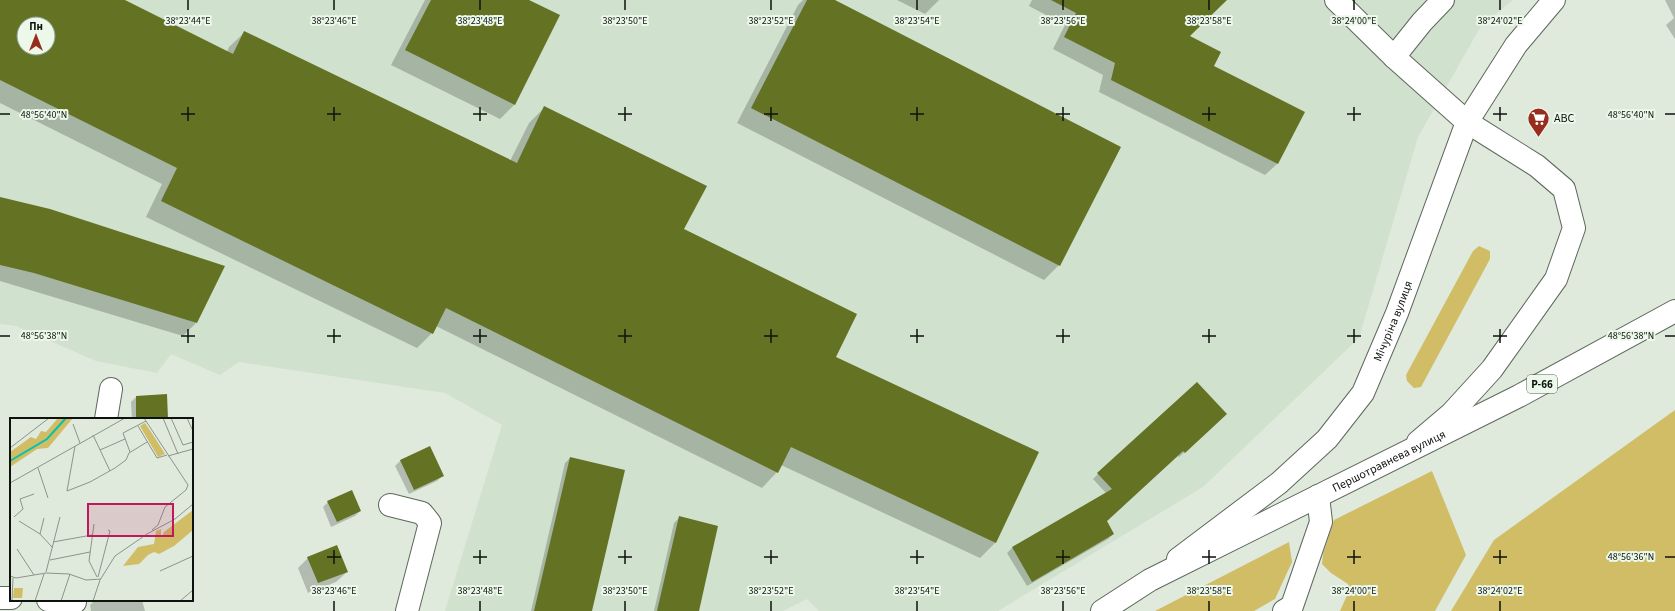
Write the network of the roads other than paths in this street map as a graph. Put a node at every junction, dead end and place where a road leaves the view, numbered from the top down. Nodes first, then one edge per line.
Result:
1 (1336, 0) edge
2 (1443, 0) edge
3 (1554, 0) edge
4 (1394, 57) junction
5 (1466, 122) junction
6 (1675, 311) edge
7 (111, 389) dead end
8 (106, 418) edge
9 (1407, 452) junction
10 (1318, 496) junction
11 (390, 505) dead end
12 (1150, 580) junction
13 (55, 601) edge
14 (75, 604) edge
15 (1289, 610) edge
16 (407, 611) edge
17 (1102, 611) edge

1 - 4 street
2 - 4 street
3 - 5 street, Мічуріна вулиця
4 - 5 street
5 - 9 street
5 - 12 street, Мічуріна вулиця
6 - 9 street, Першотравнева вулиця / Р-66
7 - 8 street
9 - 10 street, Першотравнева вулиця / Р-66
10 - 12 street, Першотравнева вулиця / Р-66
10 - 15 street
11 - 16 street
12 - 17 street, Першотравнева вулиця / Р-66
13 - 14 street

